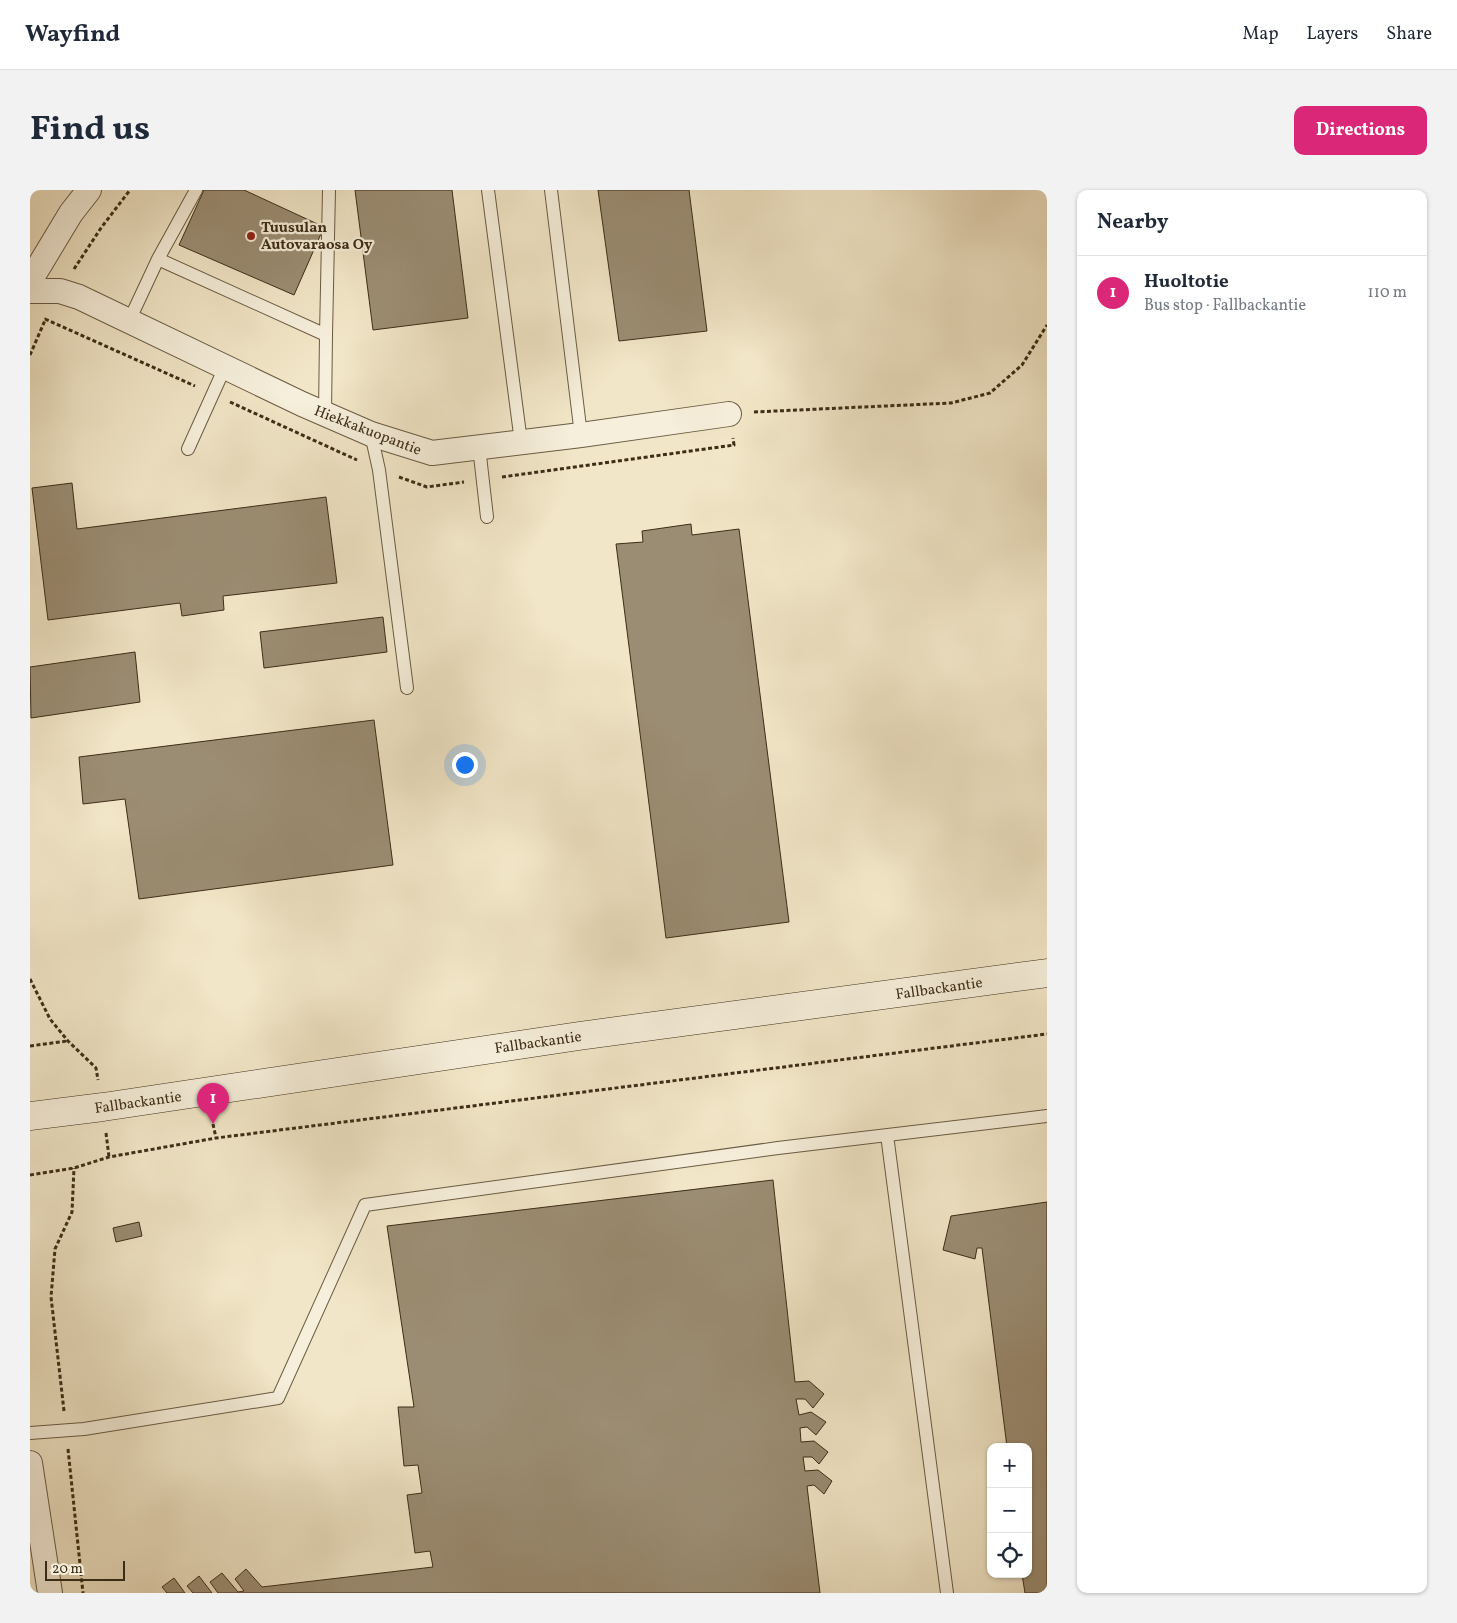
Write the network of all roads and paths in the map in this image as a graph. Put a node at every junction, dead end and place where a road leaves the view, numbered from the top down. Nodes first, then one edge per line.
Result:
1 (89, 190) edge
2 (196, 190) edge
3 (329, 190) edge
4 (488, 190) edge
5 (551, 190) edge
6 (158, 259) junction
7 (30, 281) edge
8 (30, 291) edge
9 (129, 321) junction
10 (1047, 325) edge
11 (326, 334) junction
12 (226, 366) junction
13 (325, 414) junction
14 (730, 414) joint
15 (371, 434) junction
16 (581, 435) junction
17 (521, 442) junction
18 (479, 447) junction
19 (188, 449) dead end
20 (488, 517) dead end
21 (407, 688) dead end
22 (1047, 973) edge
23 (30, 979) edge
24 (1047, 1034) edge
25 (68, 1041) junction
26 (30, 1046) edge
27 (103, 1107) junction
28 (30, 1116) edge
29 (1047, 1116) edge
30 (213, 1124) dead end
31 (887, 1135) junction
32 (216, 1138) junction
33 (109, 1158) junction
34 (74, 1168) junction
35 (30, 1175) edge
36 (66, 1431) junction
37 (30, 1433) edge
38 (30, 1463) edge
39 (50, 1593) edge
40 (83, 1593) edge
41 (947, 1593) edge

1 - 7 street
2 - 6 lane
3 - 11 lane
4 - 17 lane
5 - 16 lane
6 - 9 lane
6 - 11 lane
8 - 9 street, Hiekkakuopantie
9 - 12 street, Hiekkakuopantie
10 - 14 path
11 - 13 lane
12 - 13 street, Hiekkakuopantie
12 - 19 lane
13 - 15 street, Hiekkakuopantie
14 - 16 street, Hiekkakuopantie
15 - 18 street, Hiekkakuopantie
15 - 21 lane
16 - 17 street, Hiekkakuopantie
17 - 18 street, Hiekkakuopantie
18 - 20 lane
22 - 27 street, Fallbackantie
23 - 25 path
24 - 32 path
25 - 26 path
25 - 27 path
27 - 28 street, Fallbackantie
27 - 33 path
29 - 31 lane
30 - 32 path
31 - 36 lane
31 - 41 lane
32 - 33 path
33 - 34 path
34 - 35 path
34 - 36 path
36 - 37 lane
36 - 40 path
38 - 39 street

